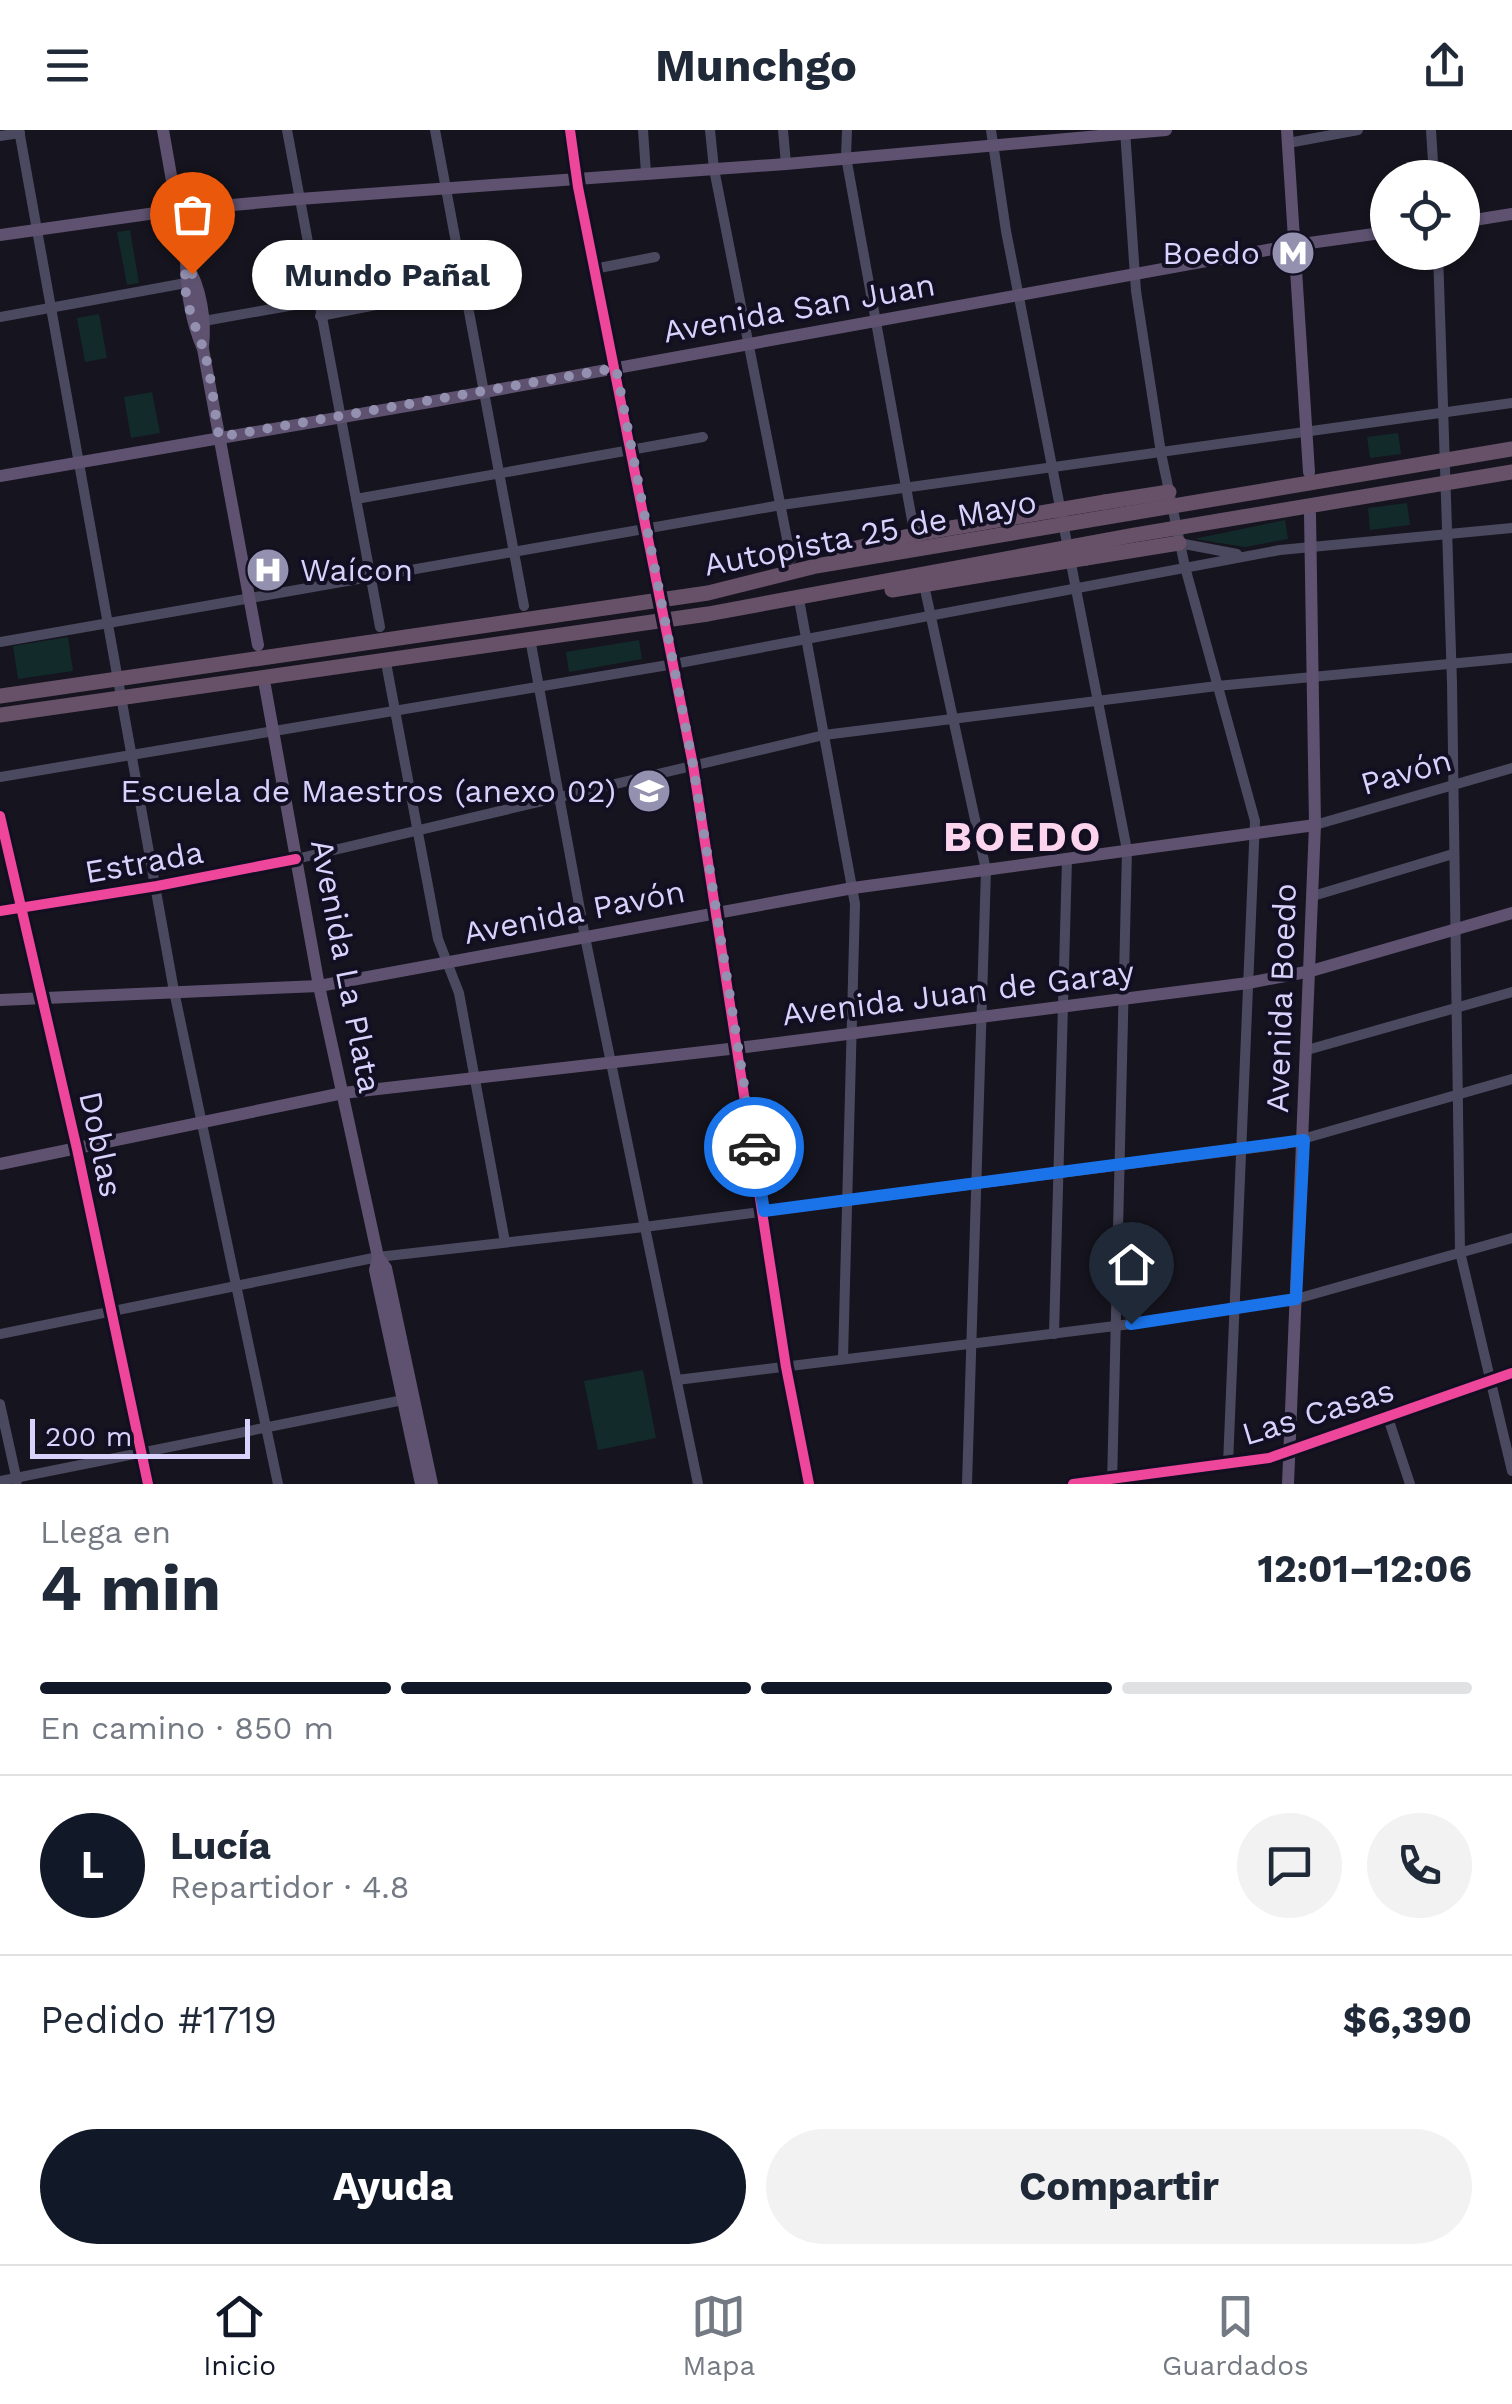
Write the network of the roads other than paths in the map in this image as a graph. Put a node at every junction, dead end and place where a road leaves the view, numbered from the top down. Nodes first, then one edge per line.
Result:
1 (163, 130) edge
2 (287, 130) edge
3 (434, 130) edge
4 (570, 130) edge
5 (643, 130) edge
6 (710, 130) edge
7 (783, 130) edge
8 (847, 130) edge
9 (1166, 130) edge
10 (1358, 130) edge
11 (1431, 130) edge
12 (20, 132) edge
13 (1126, 132) edge
14 (0, 136) edge
15 (992, 137) edge
16 (1288, 137) edge
17 (846, 157) junction
18 (1433, 160) edge
19 (786, 164) junction
20 (714, 169) junction
21 (646, 173) junction
22 (578, 183) junction
23 (444, 190) junction
24 (300, 199) junction
25 (178, 210) junction
26 (1512, 214) edge
27 (1480, 219) edge
28 (36, 230) junction
29 (0, 235) edge
30 (1370, 235) edge
31 (1295, 245) junction
32 (655, 257) dead end
33 (187, 266) junction
34 (594, 269) junction
35 (1439, 270) edge
36 (1135, 274) junction
37 (186, 284) junction
38 (462, 288) junction
39 (1020, 296) junction
40 (317, 300) junction
41 (51, 308) junction
42 (320, 316) junction
43 (0, 317) edge
44 (203, 317) junction
45 (878, 321) junction
46 (749, 344) junction
47 (203, 349) junction
48 (616, 368) junction
49 (484, 392) junction
50 (1512, 403) edge
51 (1446, 412) junction
52 (340, 418) junction
53 (1308, 432) junction
54 (219, 437) junction
55 (703, 437) dead end
56 (1512, 449) edge
57 (632, 450) junction
58 (1161, 453) junction
59 (81, 463) junction
60 (1053, 468) junction
61 (1309, 472) dead end
62 (1512, 472) edge
63 (499, 473) junction
64 (0, 476) edge
65 (906, 488) junction
66 (1169, 492) junction
67 (356, 500) junction
68 (781, 505) junction
69 (1310, 514) dead end
70 (647, 527) junction
71 (1512, 528) edge
72 (914, 531) dead end
73 (1448, 533) junction
74 (1179, 543) junction
75 (1311, 546) junction
76 (514, 551) junction
77 (1247, 556) junction
78 (791, 558) dead end
79 (816, 566) junction
80 (1185, 567) junction
81 (371, 577) junction
82 (924, 585) dead end
83 (1075, 590) junction
84 (249, 598) junction
85 (800, 605) dead end
86 (524, 606) dead end
87 (749, 607) junction
88 (930, 618) junction
89 (108, 622) junction
90 (380, 627) dead end
91 (807, 641) junction
92 (0, 642) edge
93 (531, 644) dead end
94 (258, 645) dead end
95 (1512, 658) edge
96 (1451, 663) junction
97 (674, 664) junction
98 (387, 668) dead end
99 (1314, 676) junction
100 (265, 686) dead end
101 (1217, 686) junction
102 (539, 687) junction
103 (0, 696) edge
104 (1098, 700) junction
105 (394, 710) junction
106 (0, 715) edge
107 (952, 720) junction
108 (273, 731) junction
109 (824, 735) junction
110 (133, 754) junction
111 (693, 765) junction
112 (1512, 768) edge
113 (0, 777) edge
114 (1453, 785) junction
115 (561, 797) junction
116 (0, 816) edge
117 (1314, 825) junction
118 (418, 829) junction
119 (1256, 834) junction
120 (1127, 850) junction
121 (1454, 854) junction
122 (1067, 858) junction
123 (296, 859) junction
124 (986, 870) junction
125 (157, 886) junction
126 (853, 888) junction
127 (1313, 896) junction
128 (22, 907) junction
129 (0, 911) edge
130 (716, 913) junction
131 (1512, 913) edge
132 (1455, 930) junction
133 (585, 937) junction
134 (447, 964) junction
135 (1311, 971) junction
136 (1248, 983) junction
137 (320, 986) junction
138 (174, 992) junction
139 (1512, 992) edge
140 (43, 997) junction
141 (0, 1000) edge
142 (1126, 1000) junction
143 (1063, 1007) junction
144 (1458, 1007) junction
145 (983, 1016) junction
146 (852, 1034) junction
147 (738, 1048) junction
148 (1307, 1050) junction
149 (612, 1063) junction
150 (475, 1076) junction
151 (1512, 1080) edge
152 (343, 1093) junction
153 (1458, 1095) junction
154 (202, 1123) junction
155 (1304, 1140) junction
156 (78, 1148) junction
157 (1240, 1149) junction
158 (0, 1164) edge
159 (1120, 1165) junction
160 (1058, 1173) junction
161 (978, 1184) junction
162 (849, 1200) junction
163 (764, 1211) junction
164 (644, 1227) junction
165 (1512, 1238) edge
166 (506, 1242) junction
167 (1460, 1252) junction
168 (378, 1257) junction
169 (236, 1285) junction
170 (1296, 1299) junction
171 (1234, 1309) junction
172 (110, 1310) junction
173 (1117, 1326) junction
174 (0, 1334) edge
175 (1054, 1334) junction
176 (972, 1344) junction
177 (843, 1359) junction
178 (786, 1367) junction
179 (1512, 1373) edge
180 (676, 1380) junction
181 (1492, 1380) junction
182 (408, 1399) junction
183 (0, 1404) edge
184 (1388, 1418) junction
185 (266, 1429) junction
186 (1289, 1452) junction
187 (142, 1454) junction
188 (1228, 1464) junction
189 (1512, 1471) edge
190 (0, 1481) edge
191 (17, 1481) edge
192 (1112, 1482) edge
193 (148, 1484) edge
194 (278, 1484) edge
195 (420, 1484) edge
196 (432, 1484) edge
197 (698, 1484) edge
198 (809, 1484) edge
199 (967, 1484) edge
200 (1073, 1484) edge
201 (1288, 1484) edge
202 (1410, 1484) edge

1 - 25 main road
2 - 24 street
3 - 23 street
4 - 22 street
5 - 21 street
6 - 20 street
7 - 19 street
8 - 17 street
9 - 13 main road
10 - 16 street
11 - 18 street
12 - 14 street
12 - 28 street
13 - 15 main road
13 - 36 street
15 - 17 main road
15 - 39 street
16 - 31 main road
17 - 19 main road
17 - 45 street
19 - 20 main road
20 - 21 main road
20 - 46 street
21 - 22 main road
22 - 23 main road
22 - 34 street
23 - 24 main road
23 - 38 street
24 - 25 main road
24 - 40 street
25 - 28 main road
25 - 33 main road
26 - 27 main road
28 - 29 main road
28 - 41 street
30 - 31 main road, Avenida San Juan
31 - 36 main road, Avenida San Juan
31 - 53 main road
32 - 34 street
33 - 37 main road
33 - 44 main road
34 - 48 street
35 - 51 street
36 - 39 main road, Avenida San Juan
36 - 58 street
37 - 41 street
37 - 44 main road
37 - 47 main road
38 - 42 street
38 - 49 street
39 - 45 main road, Avenida San Juan
39 - 60 street
40 - 42 street
40 - 44 street
41 - 43 street
41 - 59 street
42 - 52 street
44 - 47 main road
45 - 46 main road, Avenida San Juan
45 - 65 street
46 - 48 main road, Avenida San Juan
46 - 68 street
47 - 54 main road
48 - 49 main road, Avenida San Juan
48 - 57 street
49 - 52 main road, Avenida San Juan
49 - 63 street
50 - 51 street
51 - 53 street
51 - 73 street
52 - 54 main road, Avenida San Juan
52 - 67 street
53 - 58 street
53 - 61 main road
54 - 59 main road, Avenida San Juan
54 - 84 main road
55 - 57 street
56 - 79 highway, Autopista 25 de Mayo, bridge
57 - 63 street
57 - 70 street
58 - 60 street
58 - 66 street
59 - 64 main road, Avenida San Juan
59 - 89 street
60 - 65 street
60 - 83 street
62 - 87 highway, Autopista 25 de Mayo, bridge
63 - 67 street
63 - 76 street
65 - 68 street
65 - 72 street
66 - 74 street
66 - 79 highway, bridge
67 - 81 street
68 - 70 street
68 - 78 street
69 - 75 main road, Avenida Boedo
70 - 76 street
70 - 97 street
71 - 73 street
73 - 75 street
73 - 96 street
74 - 77 street
74 - 80 street
74 - 87 highway, bridge
75 - 77 street
75 - 99 main road, Avenida Boedo
76 - 81 street
76 - 86 street
77 - 80 street
79 - 103 highway, Autopista 25 de Mayo, bridge
80 - 83 street
80 - 101 street
81 - 84 street
81 - 90 street
82 - 88 street
83 - 88 street
83 - 104 street
84 - 89 street
84 - 94 main road
85 - 91 street
87 - 106 highway, Autopista 25 de Mayo, bridge
88 - 91 street
88 - 107 street
89 - 92 street
89 - 110 street
91 - 97 street
91 - 109 street
93 - 102 street
95 - 96 street, Estrada
96 - 99 street, Estrada
96 - 114 street
97 - 102 street
97 - 111 street
98 - 105 street
99 - 101 street, Estrada
99 - 117 main road, Avenida Boedo
100 - 108 main road, Avenida La Plata
101 - 104 street, Estrada
101 - 119 street
102 - 105 street
102 - 115 street
104 - 107 street, Estrada
104 - 120 street
105 - 108 street
105 - 118 street
107 - 109 street, Estrada
107 - 124 street
108 - 110 street
108 - 123 main road, Avenida La Plata
109 - 111 street, Estrada
109 - 126 street
110 - 113 street
110 - 125 street
111 - 115 street, Estrada
111 - 130 street
112 - 114 street, Pavón
114 - 117 street, Pavón
114 - 121 street
115 - 118 street, Estrada
115 - 133 street
116 - 128 street, Doblas
117 - 119 main road, Avenida Pavón
117 - 127 main road, Avenida Boedo
118 - 123 street, Estrada
118 - 134 street
119 - 120 main road, Avenida Pavón
119 - 136 street
120 - 122 main road, Avenida Pavón
120 - 142 street
121 - 127 street
121 - 132 street
122 - 124 main road, Avenida Pavón
122 - 143 street
123 - 125 street, Estrada
123 - 137 main road, Avenida La Plata
124 - 126 main road, Avenida Pavón
124 - 145 street
125 - 128 street, Estrada
125 - 138 street
126 - 130 main road, Avenida Pavón
126 - 146 street
127 - 135 main road, Avenida Boedo
128 - 129 street, Estrada
128 - 140 street, Doblas
130 - 133 main road, Avenida Pavón
130 - 147 street
131 - 132 main road, Avenida Juan de Garay
132 - 135 main road, Avenida Juan de Garay
132 - 144 street
133 - 134 main road, Avenida Pavón
133 - 149 street
134 - 137 main road, Avenida Pavón
134 - 150 street
135 - 136 main road, Avenida Juan de Garay
135 - 148 main road, Avenida Boedo
136 - 142 main road, Avenida Juan de Garay
136 - 157 street
137 - 138 main road, Avenida Pavón
137 - 152 main road, Avenida La Plata
138 - 140 main road, Avenida Pavón
138 - 154 street
139 - 144 street
140 - 141 main road, Avenida Pavón
140 - 156 street, Doblas
142 - 143 main road, Avenida Juan de Garay
142 - 159 street
143 - 145 main road, Avenida Juan de Garay
143 - 160 street
144 - 148 street
144 - 153 street
145 - 146 main road, Avenida Juan de Garay
145 - 161 street
146 - 147 main road, Avenida Juan de Garay
146 - 162 street
147 - 149 main road, Avenida Juan de Garay
147 - 163 street
148 - 155 main road, Avenida Boedo
149 - 150 main road, Avenida Juan de Garay
149 - 164 street
150 - 152 main road, Avenida Juan de Garay
150 - 166 street
151 - 153 street
152 - 154 main road, Avenida Juan de Garay
152 - 168 main road, Avenida La Plata
153 - 155 street
153 - 167 street
154 - 156 main road, Avenida Juan de Garay
154 - 169 street
155 - 157 street
155 - 170 main road, Avenida Boedo
156 - 158 main road, Avenida Juan de Garay
156 - 172 street, Doblas
157 - 159 street
157 - 171 street
159 - 160 street
159 - 173 street
160 - 161 street
160 - 175 street
161 - 162 street
161 - 176 street
162 - 163 street
162 - 177 street
163 - 164 street
163 - 178 street
164 - 166 street
164 - 180 street
165 - 167 street
166 - 168 street
167 - 170 street
167 - 181 street
168 - 169 street
168 - 182 main road, Avenida La Plata
169 - 172 street
169 - 185 street
170 - 171 street
170 - 186 main road, Avenida Boedo
171 - 173 street
171 - 188 street
172 - 174 street
172 - 187 street, Doblas
173 - 175 street
173 - 192 street
175 - 176 street
176 - 177 street
176 - 199 street
177 - 178 street
178 - 180 street
178 - 198 street
179 - 181 street, Las Casas
180 - 197 street
181 - 184 street, Las Casas
181 - 189 street
182 - 185 street
182 - 195 main road, Avenida La Plata
182 - 196 main road, Avenida La Plata
183 - 191 street
184 - 186 street, Las Casas
184 - 202 street
185 - 187 street
185 - 194 street
186 - 188 street, Las Casas
186 - 201 main road, Avenida Boedo
187 - 191 street
187 - 193 street, Doblas
188 - 192 street, Las Casas
190 - 191 street
192 - 200 street, Las Casas

